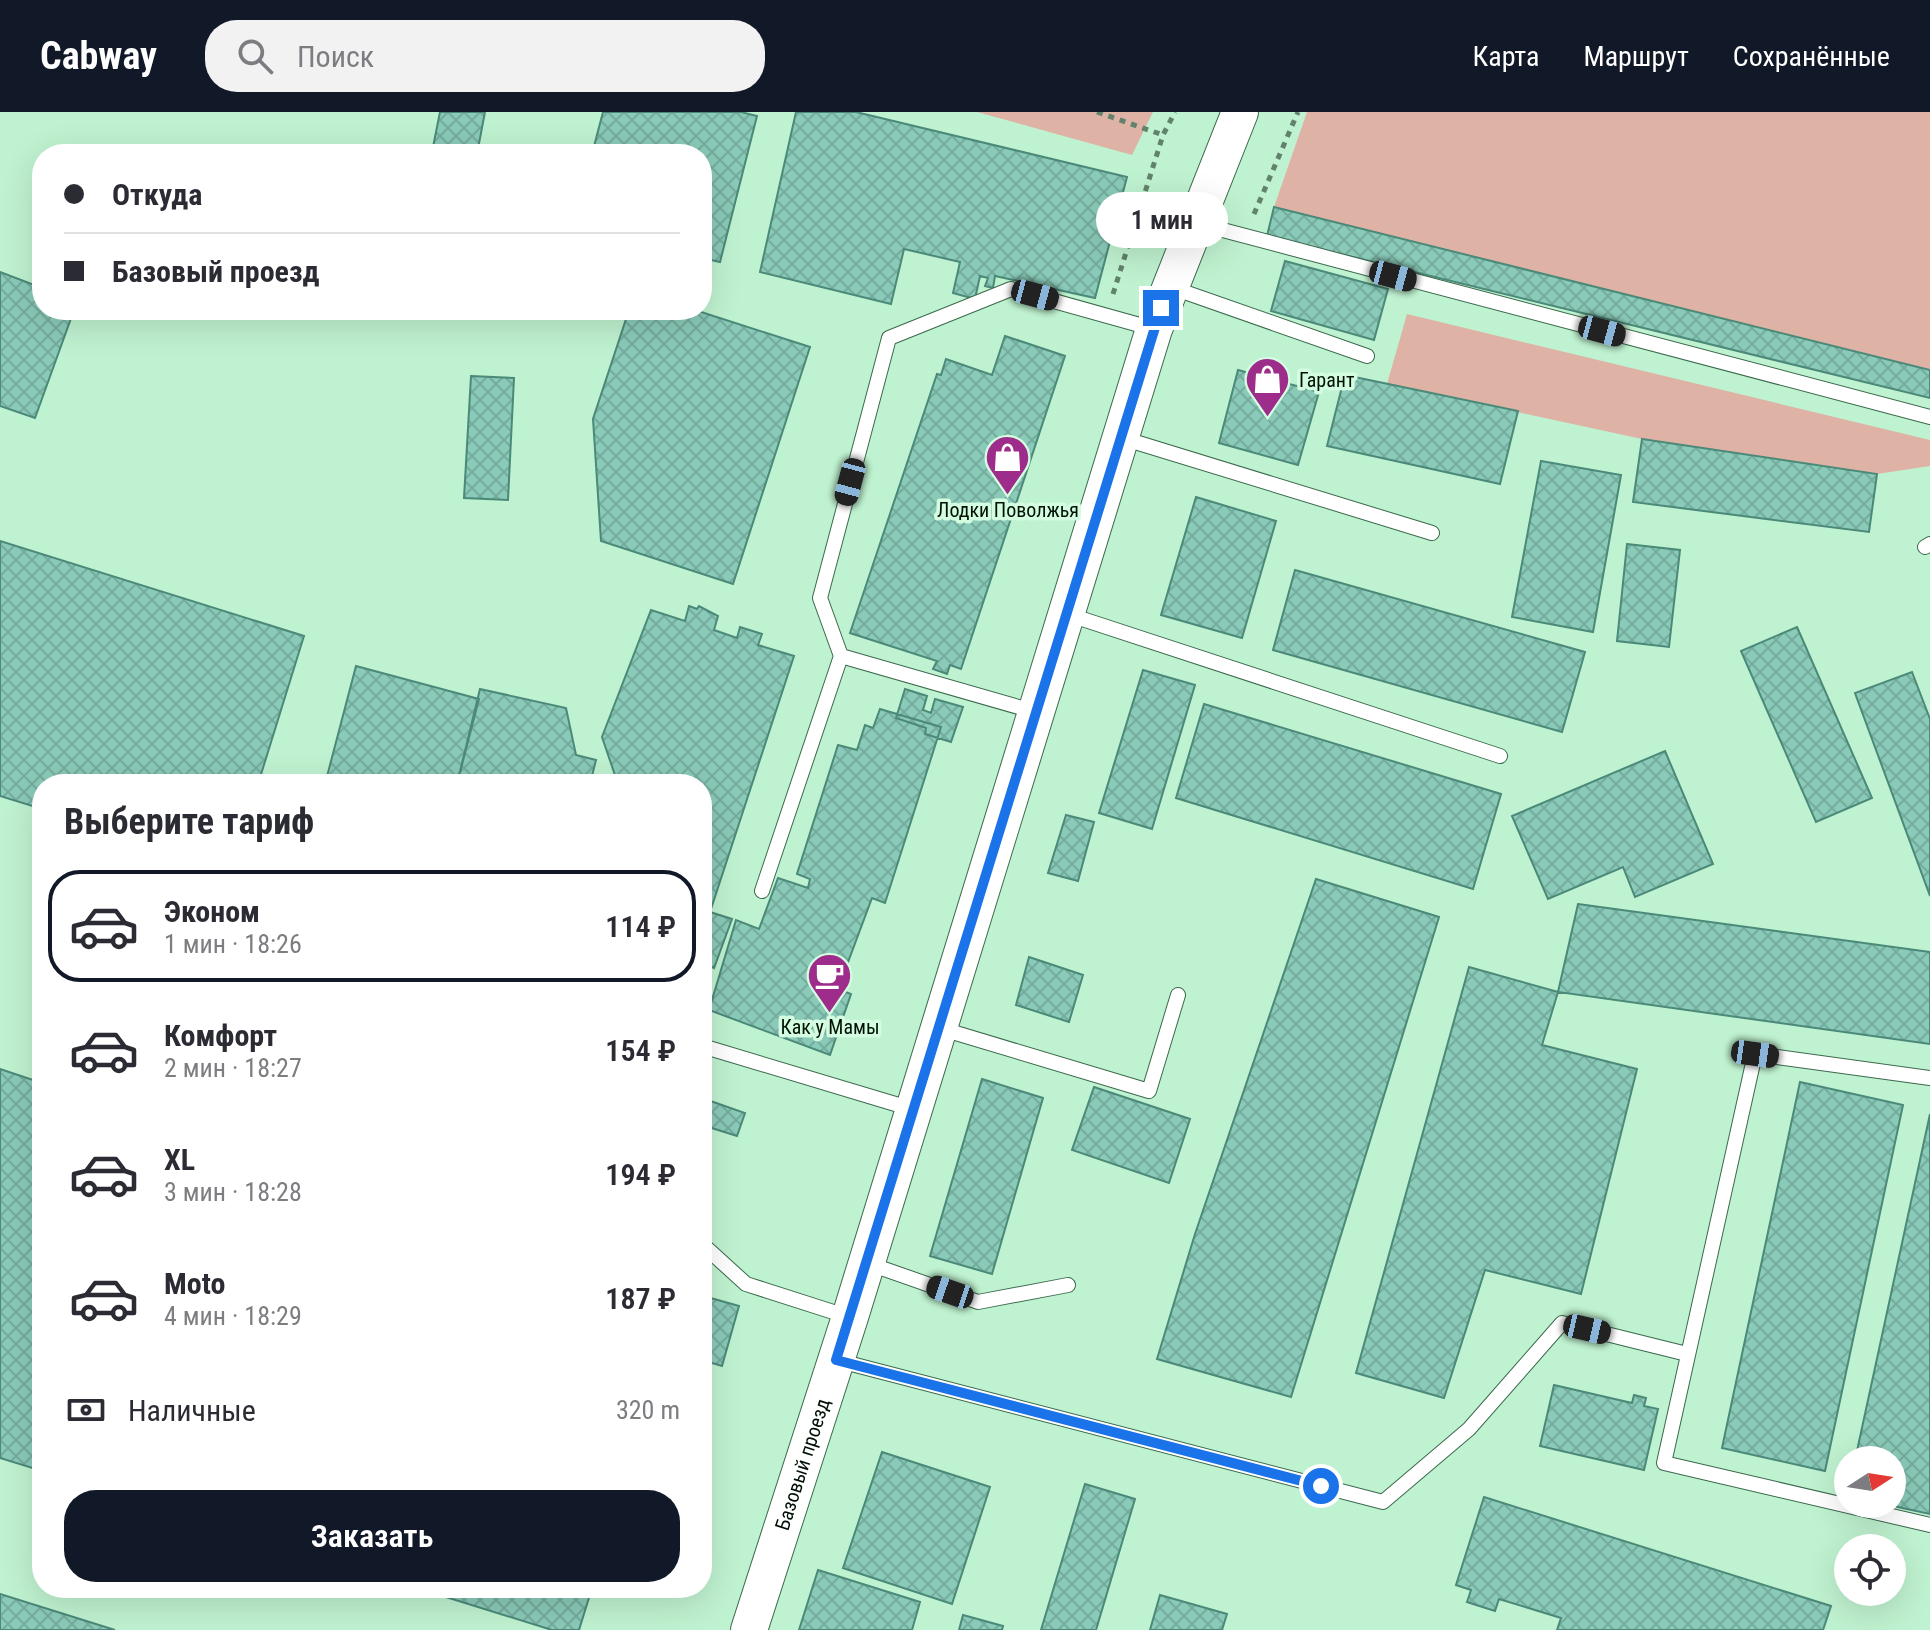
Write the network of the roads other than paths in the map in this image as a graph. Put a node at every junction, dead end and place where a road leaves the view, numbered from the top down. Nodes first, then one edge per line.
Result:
1 (1240, 112) edge
2 (1193, 223) junction
3 (1169, 286) junction
4 (1154, 329) junction
5 (1367, 356) dead end
6 (1930, 417) edge
7 (1121, 438) junction
8 (1432, 533) dead end
9 (1067, 613) junction
10 (841, 656) junction
11 (1036, 712) junction
12 (1500, 756) dead end
13 (762, 891) dead end
14 (1178, 995) dead end
15 (939, 1028) junction
16 (712, 1049) edge
17 (1930, 1078) edge
18 (912, 1109) junction
19 (712, 1253) edge
20 (866, 1263) junction
21 (1068, 1285) dead end
22 (850, 1317) junction
23 (1687, 1354) junction
24 (836, 1360) junction
25 (1930, 1525) edge
26 (749, 1630) edge

1 - 2 street, Базовый проезд
2 - 3 street, Базовый проезд
2 - 6 lane
3 - 4 street, Базовый проезд
3 - 5 lane
4 - 7 street, Базовый проезд
4 - 10 lane
7 - 8 lane
7 - 9 street, Базовый проезд
9 - 11 street, Базовый проезд
9 - 12 lane
10 - 11 lane
10 - 13 lane
11 - 15 street, Базовый проезд
14 - 15 lane
15 - 18 street, Базовый проезд
16 - 18 lane
17 - 23 lane
18 - 20 street, Базовый проезд
19 - 22 lane
20 - 21 lane
20 - 22 street, Базовый проезд
22 - 24 street, Базовый проезд
23 - 24 lane
23 - 25 lane
24 - 26 street, Базовый проезд

